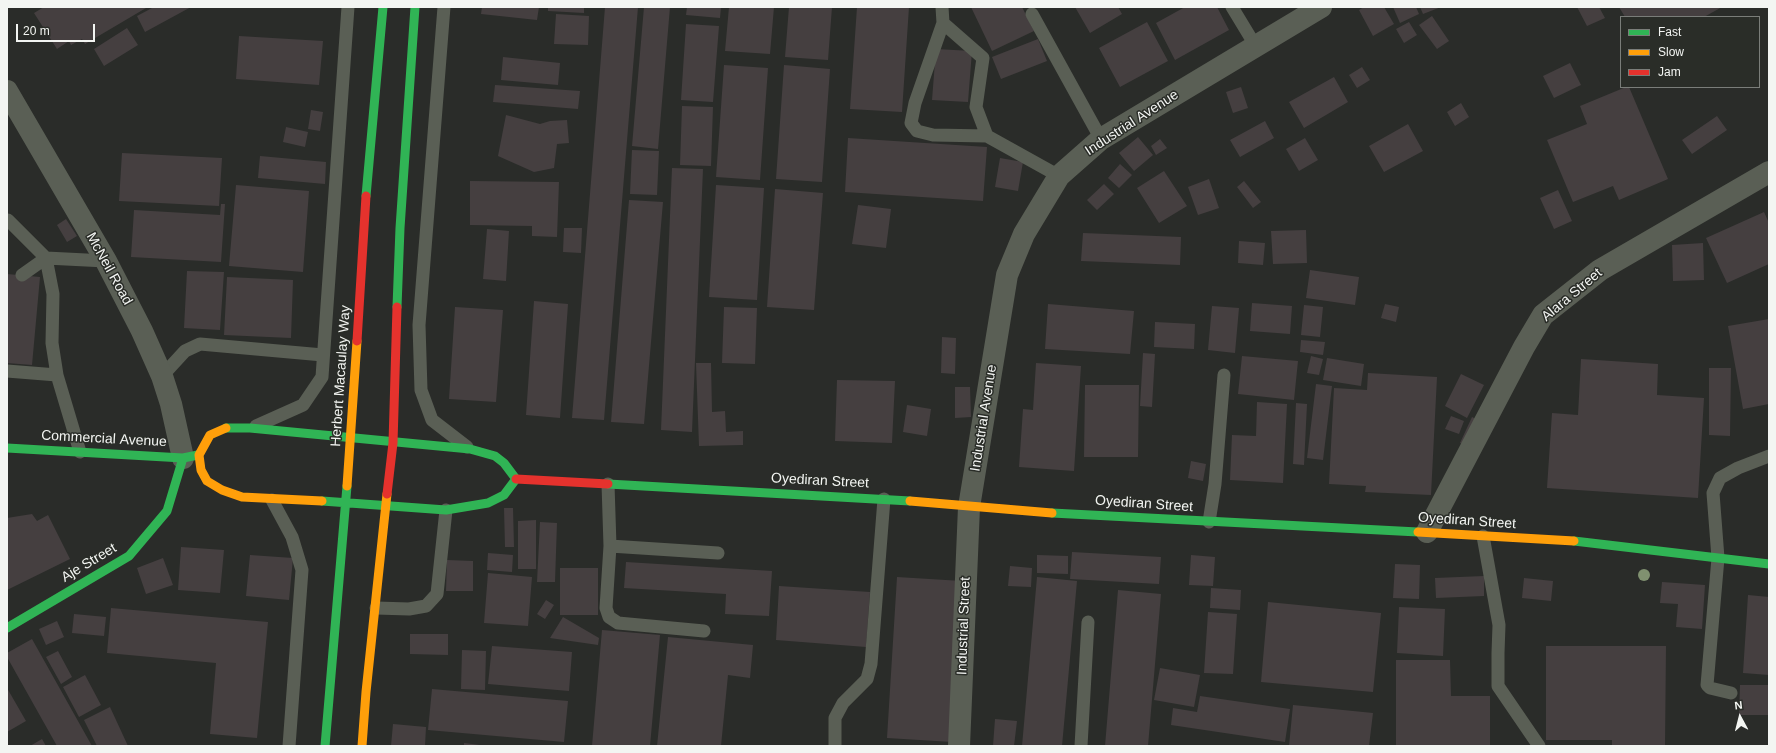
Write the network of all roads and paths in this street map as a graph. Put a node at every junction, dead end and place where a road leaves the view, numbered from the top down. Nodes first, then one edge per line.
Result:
1 (348, 7) edge
2 (383, 7) edge
3 (415, 7) edge
4 (444, 7) edge
5 (942, 7) edge
6 (1232, 7) edge
7 (1321, 7) edge
8 (1032, 14) dead end
9 (943, 23) junction
10 (1255, 45) junction
11 (7, 91) edge
12 (988, 136) junction
13 (1101, 139) junction
14 (1769, 172) edge
15 (1059, 176) junction
16 (8, 220) dead end
17 (46, 258) junction
18 (106, 261) junction
19 (22, 275) dead end
20 (323, 355) junction
21 (7, 371) edge
22 (57, 375) junction
23 (1224, 375) dead end
24 (162, 376) junction
25 (250, 428) junction
26 (351, 439) junction
27 (393, 443) junction
28 (7, 448) edge
29 (470, 449) junction
30 (80, 452) junction
31 (191, 456) junction
32 (1769, 456) edge
33 (516, 479) junction
34 (608, 484) junction
35 (884, 499) junction
36 (272, 500) junction
37 (345, 502) junction
38 (387, 504) junction
39 (969, 507) junction
40 (446, 510) junction
41 (1209, 522) junction
42 (1427, 532) junction
43 (1483, 536) junction
44 (610, 546) junction
45 (718, 553) dead end
46 (1718, 558) junction
47 (1769, 564) edge
48 (376, 608) junction
49 (1088, 622) dead end
50 (7, 628) edge
51 (704, 631) dead end
52 (1731, 693) dead end
53 (289, 746) edge
54 (324, 746) edge
55 (362, 746) edge
56 (835, 746) edge
57 (959, 746) edge
58 (1081, 746) edge
59 (1539, 746) edge

1 - 20 lane
2 - 26 main road, Herbert Macaulay Way
3 - 27 main road
4 - 29 lane
5 - 9 lane
6 - 10 lane
7 - 10 street, Industrial Avenue
8 - 13 lane
9 - 12 lane
9 - 12 lane
10 - 13 street, Industrial Avenue
11 - 18 street, McNeil Road
12 - 15 lane
13 - 15 street, Industrial Avenue
14 - 42 street, Alara Street
15 - 39 street, Industrial Avenue
16 - 17 lane
17 - 18 lane
17 - 19 lane
17 - 22 lane
18 - 24 street, McNeil Road
20 - 24 lane
20 - 25 lane
21 - 22 lane
22 - 30 lane
23 - 41 lane
24 - 31 street, McNeil Road
25 - 26 main road, Aje Street
25 - 31 main road, Aje Street
26 - 27 main road, Aje Street
26 - 37 main road, Herbert Macaulay Way
27 - 29 main road, Aje Street
27 - 38 main road
28 - 30 main road, Commercial Avenue
29 - 33 main road, Aje Street
30 - 31 main road, Commercial Avenue
31 - 36 main road
31 - 50 main road, Aje Street
32 - 46 lane
33 - 34 main road, Oyediran Street
33 - 40 main road
34 - 35 main road, Oyediran Street
34 - 44 lane
35 - 39 main road, Oyediran Street
35 - 56 lane
36 - 37 main road
36 - 53 lane
37 - 38 main road
37 - 54 main road, Herbert Macaulay Way
38 - 40 main road
38 - 48 main road
39 - 41 main road, Oyediran Street
39 - 57 street, Industrial Street
40 - 48 lane
41 - 42 main road, Oyediran Street
42 - 43 main road, Oyediran Street
43 - 46 main road, Oyediran Street
43 - 59 lane
44 - 45 lane
44 - 51 lane
46 - 47 main road, Oyediran Street
46 - 52 lane
48 - 55 main road
49 - 58 lane

